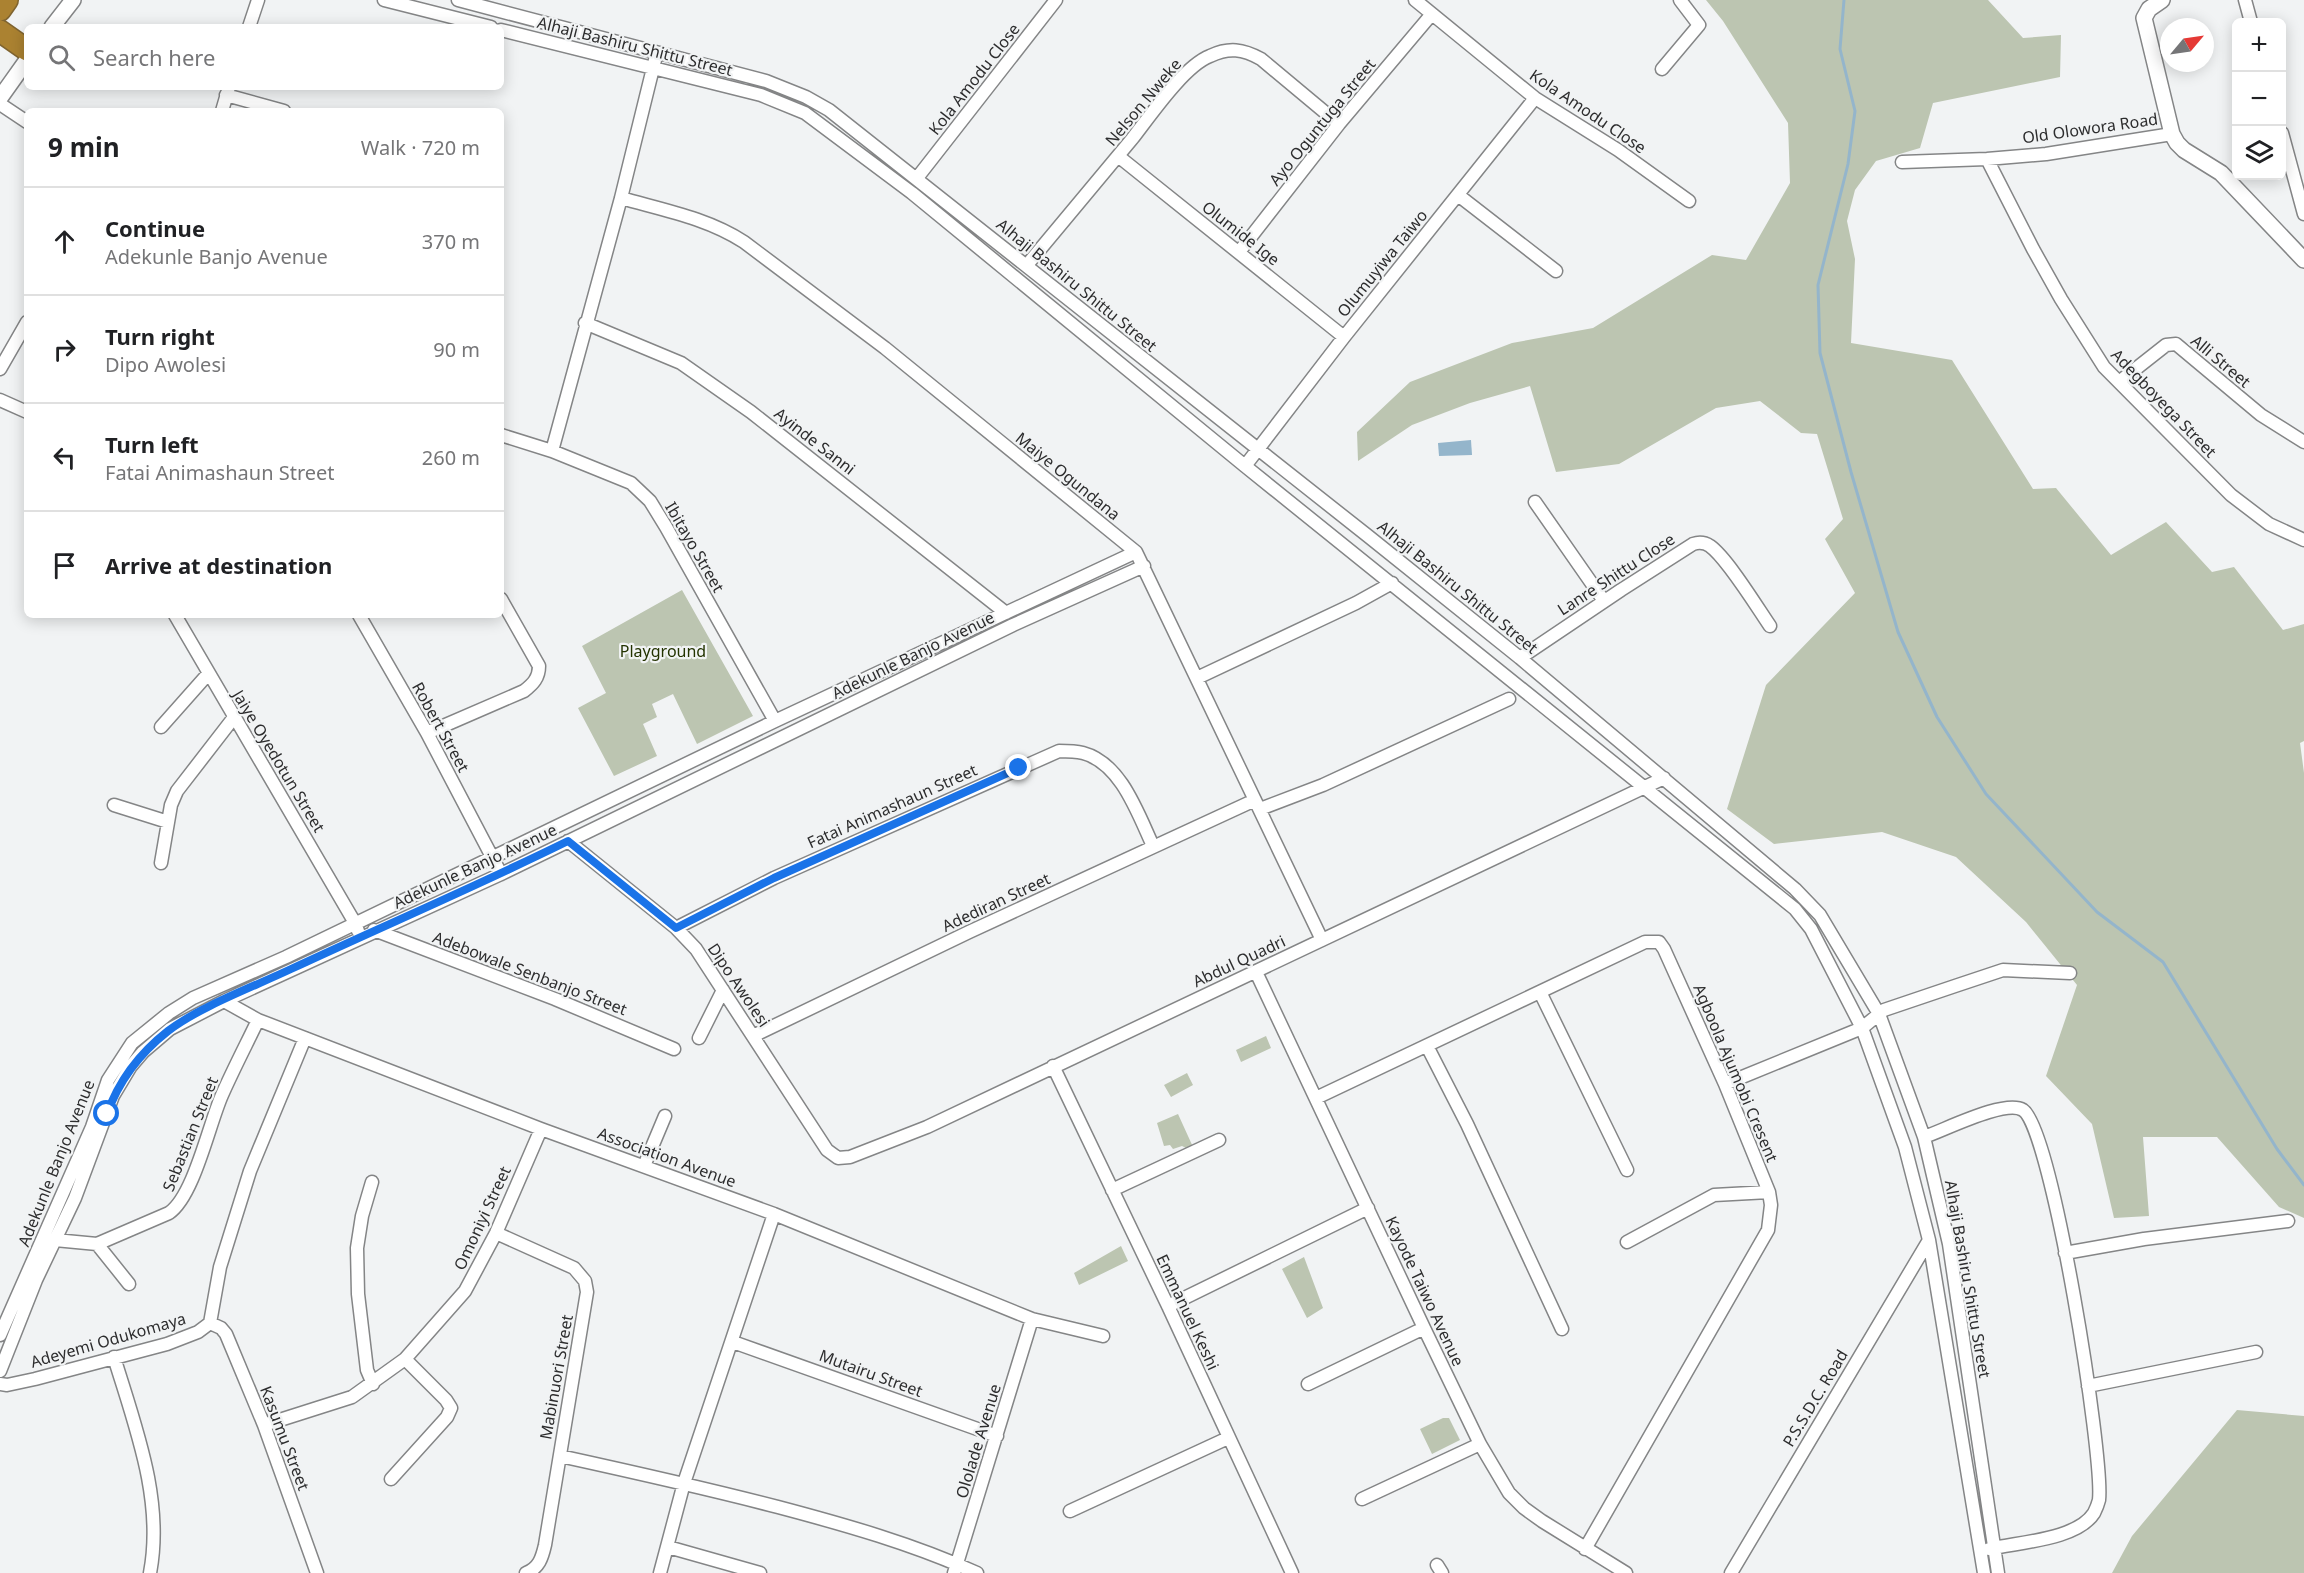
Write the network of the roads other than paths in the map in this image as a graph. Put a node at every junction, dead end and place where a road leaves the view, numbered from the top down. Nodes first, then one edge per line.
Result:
1 (7, 0) edge
2 (73, 0) edge
3 (258, 0) edge
4 (384, 0) edge
5 (458, 0) edge
6 (1056, 0) edge
7 (1680, 0) edge
8 (2158, 0) edge
9 (2245, 0) edge
10 (1419, 1) edge
11 (0, 10) edge
12 (1431, 15) junction
13 (2250, 18) edge
14 (54, 24) edge
15 (250, 24) edge
16 (479, 24) edge
17 (0, 31) edge
18 (504, 31) edge
19 (24, 48) edge
20 (658, 52) junction
21 (24, 64) edge
22 (653, 68) junction
23 (1662, 69) dead end
24 (227, 91) edge
25 (0, 98) edge
26 (1535, 98) junction
27 (0, 104) edge
28 (223, 108) edge
29 (276, 108) edge
30 (24, 120) edge
31 (1339, 124) junction
32 (2172, 134) junction
33 (2286, 148) edge
34 (1118, 156) junction
35 (1987, 159) junction
36 (1902, 162) dead end
37 (917, 178) junction
38 (1458, 195) junction
39 (621, 198) junction
40 (1689, 201) dead end
41 (2304, 214) edge
42 (1239, 252) junction
43 (2303, 256) edge
44 (1027, 265) junction
45 (1556, 271) dead end
46 (585, 323) junction
47 (24, 327) edge
48 (1344, 337) junction
49 (0, 369) edge
50 (2119, 382) junction
51 (0, 400) edge
52 (24, 411) edge
53 (504, 436) edge
54 (2304, 442) edge
55 (1257, 449) junction
56 (552, 451) junction
57 (1245, 466) junction
58 (1535, 502) dead end
59 (2304, 540) edge
60 (1136, 552) junction
61 (1144, 566) junction
62 (1392, 583) junction
63 (1604, 601) junction
64 (504, 604) edge
65 (1006, 613) junction
66 (177, 618) edge
67 (361, 618) edge
68 (1770, 626) dead end
69 (1520, 658) junction
70 (208, 674) junction
71 (1197, 678) junction
72 (1509, 699) dead end
73 (235, 716) junction
74 (774, 721) junction
75 (161, 727) dead end
76 (428, 733) junction
77 (1664, 778) junction
78 (1646, 789) junction
79 (114, 805) dead end
80 (1257, 805) junction
81 (168, 822) junction
82 (568, 841) junction
83 (1153, 846) junction
84 (491, 856) junction
85 (161, 863) dead end
86 (501, 874) junction
87 (355, 923) junction
88 (676, 928) junction
89 (374, 930) junction
90 (360, 937) junction
91 (1322, 940) junction
92 (1256, 972) junction
93 (2070, 973) dead end
94 (723, 990) junction
95 (1540, 992) junction
96 (224, 1001) junction
97 (1879, 1014) junction
98 (258, 1020) junction
99 (1862, 1028) junction
100 (753, 1036) junction
101 (305, 1038) junction
102 (699, 1038) dead end
103 (1427, 1046) junction
104 (674, 1049) dead end
105 (1053, 1066) junction
106 (1725, 1084) junction
107 (1317, 1098) junction
108 (665, 1116) dead end
109 (541, 1128) junction
110 (1924, 1137) junction
111 (1219, 1140) dead end
112 (827, 1150) joint
113 (644, 1166) junction
114 (1627, 1170) dead end
115 (372, 1182) dead end
116 (1112, 1190) junction
117 (1769, 1192) junction
118 (1368, 1208) junction
119 (774, 1214) junction
120 (2288, 1221) dead end
121 (496, 1233) junction
122 (1946, 1233) junction
123 (55, 1240) junction
124 (1929, 1240) junction
125 (1626, 1242) dead end
126 (97, 1244) junction
127 (2065, 1253) junction
128 (129, 1284) dead end
129 (1168, 1306) junction
130 (1032, 1319) junction
131 (210, 1323) junction
132 (1424, 1328) junction
133 (1562, 1329) dead end
134 (0, 1335) edge
135 (1103, 1336) dead end
136 (733, 1342) junction
137 (2256, 1352) dead end
138 (114, 1357) junction
139 (405, 1359) junction
140 (0, 1371) edge
141 (0, 1384) edge
142 (373, 1384) junction
143 (1308, 1384) dead end
144 (2088, 1386) junction
145 (264, 1425) junction
146 (997, 1436) junction
147 (1228, 1438) junction
148 (1480, 1444) junction
149 (560, 1456) junction
150 (391, 1479) dead end
151 (684, 1483) junction
152 (1362, 1499) dead end
153 (1070, 1511) dead end
154 (668, 1547) junction
155 (1995, 1548) junction
156 (1585, 1549) junction
157 (1980, 1551) junction
158 (955, 1568) edge
159 (150, 1573) edge
160 (317, 1573) edge
161 (526, 1573) edge
162 (660, 1573) edge
163 (760, 1573) edge
164 (977, 1573) edge
165 (1292, 1573) edge
166 (1626, 1573) edge
167 (1731, 1573) edge
168 (1984, 1573) edge
169 (1998, 1573) edge

1 - 11 highway
2 - 14 street
3 - 15 street
4 - 16 street
5 - 20 street, Alhaji Bashiru Shittu Street
6 - 37 street, Kola Amodu Close
7 - 23 street
8 - 32 street
9 - 13 street
10 - 12 street, Kola Amodu Close
12 - 26 street, Kola Amodu Close
12 - 31 street, Ayo Oguntuga Street
17 - 19 highway
18 - 22 street, Alhaji Bashiru Shittu Street
20 - 22 street
20 - 37 street, Alhaji Bashiru Shittu Street
21 - 25 street
22 - 39 street
22 - 57 street, Alhaji Bashiru Shittu Street
24 - 28 street
24 - 29 street
26 - 38 street, Olumuyiwa Taiwo
26 - 40 street, Kola Amodu Close
27 - 30 street
31 - 34 street, Nelson Nweke
31 - 42 street, Ayo Oguntuga Street
32 - 35 street, Old Olowora Road
32 - 43 street, Old Olowora Road
33 - 41 street
34 - 42 street, Olumide Ige
34 - 44 street, Nelson Nweke
35 - 36 street, Old Olowora Road
35 - 50 street, Adegboyega Street
37 - 44 street, Alhaji Bashiru Shittu Street
38 - 45 street
38 - 48 street, Olumuyiwa Taiwo
39 - 46 street
39 - 60 street, Maiye Ogundana
42 - 48 street, Olumide Ige
44 - 55 street, Alhaji Bashiru Shittu Street
46 - 56 street
46 - 65 street, Ayinde Sanni
47 - 49 street
48 - 55 street, Olumuyiwa Taiwo
50 - 54 street, Alli Street
50 - 59 street, Adegboyega Street
51 - 52 street
53 - 56 street, Ibitayo Street
55 - 57 street, Olumuyiwa Taiwo
55 - 69 street, Alhaji Bashiru Shittu Street
56 - 74 street, Ibitayo Street
57 - 62 street, Alhaji Bashiru Shittu Street
58 - 63 street
60 - 61 street, Maiye Ogundana
60 - 65 street, Adekunle Banjo Avenue
61 - 71 street, Maiye Ogundana
61 - 82 street, Adekunle Banjo Avenue
62 - 71 street
62 - 78 street, Alhaji Bashiru Shittu Street
63 - 68 street, Lanre Shittu Close
63 - 69 street, Lanre Shittu Close
64 - 76 street
65 - 74 street, Adekunle Banjo Avenue
66 - 70 street, Jaiye Oyedotun Street
67 - 76 street, Robert Street
69 - 77 street, Alhaji Bashiru Shittu Street
70 - 73 street, Jaiye Oyedotun Street
70 - 75 street
71 - 80 street, Maiye Ogundana
72 - 80 street, Adediran Street
73 - 81 street
73 - 87 street, Jaiye Oyedotun Street
74 - 84 street, Adekunle Banjo Avenue
76 - 84 street, Robert Street
77 - 78 street, Abdul Quadri
77 - 97 street, Alhaji Bashiru Shittu Street
78 - 91 street, Abdul Quadri
78 - 99 street, Alhaji Bashiru Shittu Street
79 - 81 street
80 - 83 street, Adediran Street
80 - 91 street, Maiye Ogundana
81 - 85 street
82 - 86 street, Adekunle Banjo Avenue
82 - 88 street, Dipo Awolesi
83 - 88 street, Fatai Animashaun Street
83 - 100 street, Adediran Street
84 - 86 street, Robert Street
84 - 87 street, Adekunle Banjo Avenue
86 - 89 street, Adekunle Banjo Avenue
87 - 90 street, Jaiye Oyedotun Street
87 - 134 street, Adekunle Banjo Avenue
88 - 94 street, Dipo Awolesi
89 - 90 street, Adekunle Banjo Avenue
89 - 104 street, Adebowale Senbanjo Street
90 - 96 street, Adekunle Banjo Avenue
91 - 92 street, Abdul Quadri
92 - 105 street, Abdul Quadri
92 - 107 street, Kayode Taiwo Avenue
93 - 97 street
94 - 100 street, Dipo Awolesi
94 - 102 street
95 - 103 street, Agboola Ajumobi Cresent
95 - 106 street, Agboola Ajumobi Cresent
95 - 114 street
96 - 98 street, Association Avenue
96 - 123 street, Adekunle Banjo Avenue
97 - 99 street
97 - 110 street, Alhaji Bashiru Shittu Street
98 - 101 street, Association Avenue
98 - 126 street, Sebastian Street
99 - 106 street
99 - 124 street, Alhaji Bashiru Shittu Street
100 - 112 street, Dipo Awolesi
101 - 109 street, Association Avenue
101 - 131 street, Adeyemi Odukomaya
103 - 107 street, Agboola Ajumobi Cresent
103 - 133 street
105 - 112 street, Abdul Quadri
105 - 116 street, Emmanuel Keshi
106 - 117 street, Agboola Ajumobi Cresent
107 - 118 street, Kayode Taiwo Avenue
108 - 113 street
109 - 113 street, Association Avenue
109 - 121 street, Omoniyi Street
110 - 122 street, Alhaji Bashiru Shittu Street
110 - 127 street
111 - 116 street
113 - 119 street, Association Avenue
115 - 142 street
116 - 129 street, Emmanuel Keshi
117 - 125 street
117 - 156 street, Agboola Ajumobi Cresent
118 - 129 street
118 - 132 street, Kayode Taiwo Avenue
119 - 130 street, Association Avenue
119 - 136 street
120 - 127 street
121 - 139 street, Omoniyi Street
121 - 149 street, Mabinuori Street
122 - 124 street
122 - 155 street, Alhaji Bashiru Shittu Street
123 - 126 street, Sebastian Street
123 - 140 street, Adekunle Banjo Avenue
124 - 157 street, Alhaji Bashiru Shittu Street
124 - 167 street, P.S.S.D.C. Road
126 - 128 street
127 - 144 street
129 - 147 street, Emmanuel Keshi
130 - 135 street, Association Avenue
130 - 146 street, Ololade Avenue
131 - 138 street, Adeyemi Odukomaya
131 - 145 street, Kasumu Street
132 - 143 street
132 - 148 street, Kayode Taiwo Avenue
136 - 146 street, Mutairu Street
136 - 151 street
137 - 144 street
138 - 141 street, Adeyemi Odukomaya
138 - 159 street
139 - 142 street, Omoniyi Street
139 - 150 street
142 - 145 street, Omoniyi Street
144 - 155 street
145 - 160 street, Kasumu Street
146 - 158 street, Ololade Avenue
147 - 153 street
147 - 165 street, Emmanuel Keshi
148 - 152 street
148 - 156 street, Kayode Taiwo Avenue
149 - 151 street
149 - 161 street, Mabinuori Street
151 - 154 street
151 - 158 street
154 - 162 street
154 - 163 street
155 - 157 street
155 - 169 street, Alhaji Bashiru Shittu Street
156 - 166 street, Kayode Taiwo Avenue
157 - 168 street, Alhaji Bashiru Shittu Street
158 - 164 street

